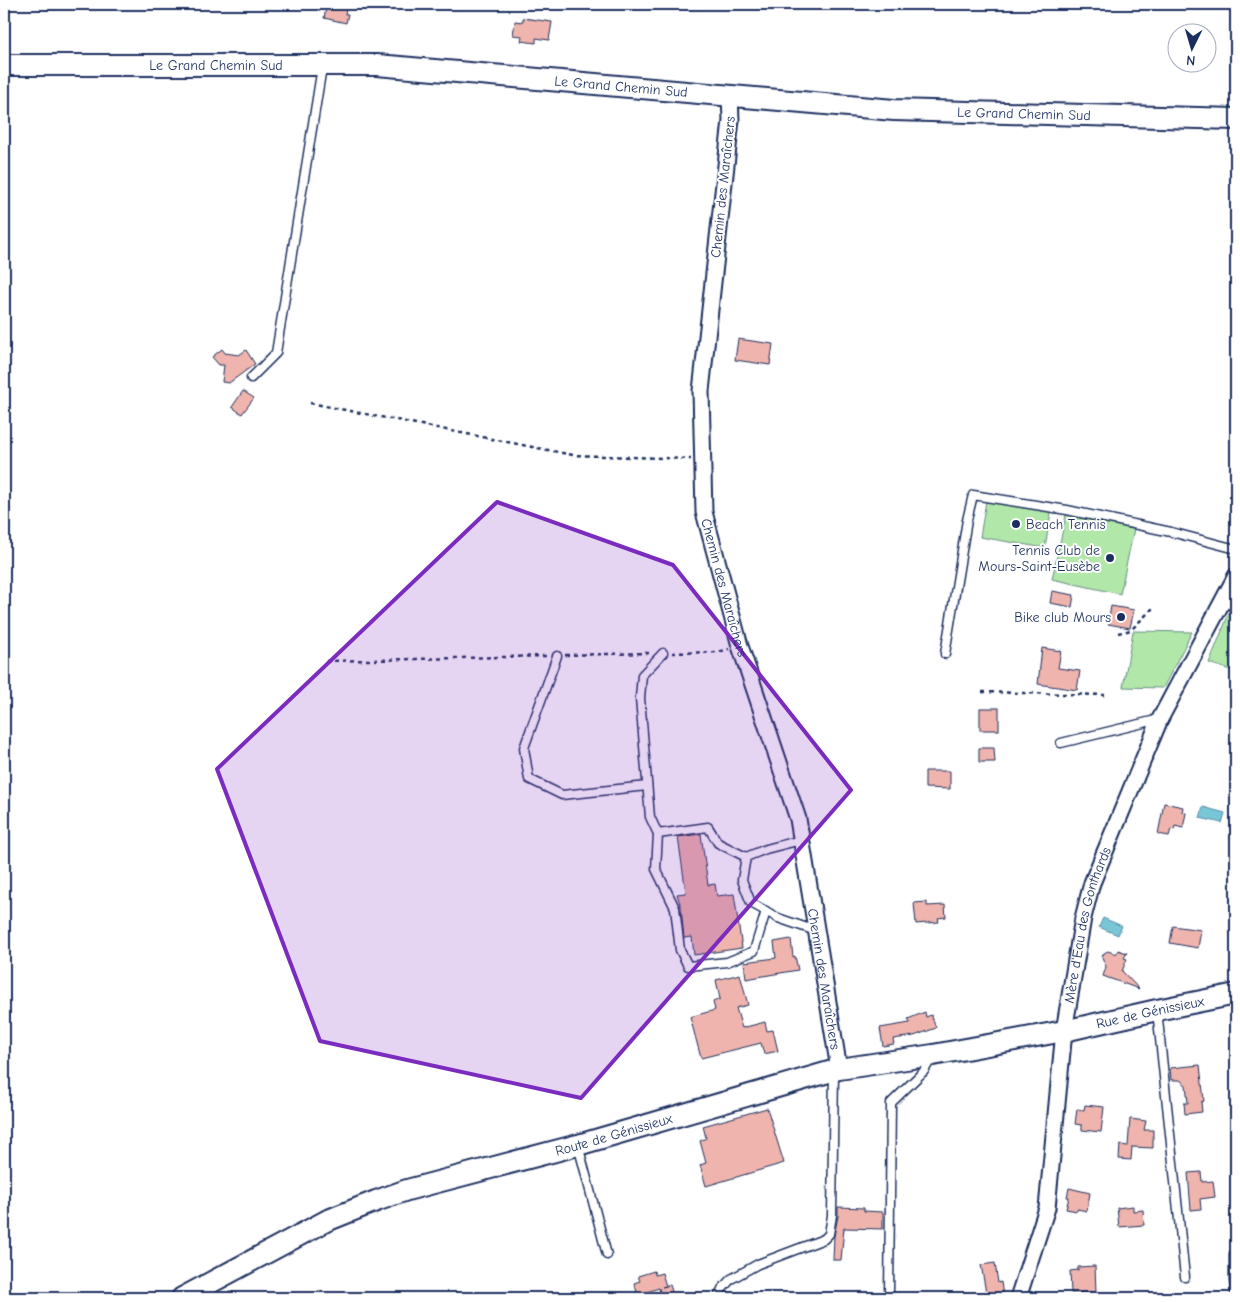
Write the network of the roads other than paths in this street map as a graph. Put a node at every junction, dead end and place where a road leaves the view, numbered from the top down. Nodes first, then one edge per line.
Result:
1 (4, 65) edge
2 (322, 65) junction
3 (730, 96) junction
4 (1236, 119) edge
5 (251, 378) dead end
6 (1236, 549) edge
7 (1236, 576) edge
8 (1224, 597) junction
9 (1236, 610) edge
10 (664, 653) road end
11 (945, 654) dead end
12 (557, 656) road end
13 (1160, 719) junction
14 (1061, 743) dead end
15 (648, 786) junction
16 (658, 834) junction
17 (801, 840) junction
18 (746, 857) junction
19 (766, 911) junction
20 (816, 931) junction
21 (1236, 994) edge
22 (1157, 1010) junction
23 (1064, 1031) junction
24 (933, 1055) junction
25 (837, 1070) junction
26 (578, 1145) junction
27 (1234, 1254) dead end
28 (607, 1255) dead end
29 (1185, 1276) dead end
30 (889, 1295) dead end
31 (182, 1298) edge
32 (718, 1298) edge
33 (1018, 1298) edge
34 (1236, 1298) edge

1 - 2 street, Le Grand Chemin Sud
2 - 3 street, Le Grand Chemin Sud
2 - 5 lane
3 - 4 street, Le Grand Chemin Sud
3 - 17 street, Chemin des Maraîchers
6 - 11 lane
7 - 8 street, Mère d'Eau des Gonthards
8 - 9 lane
8 - 13 street, Mère d'Eau des Gonthards
10 - 15 lane
12 - 15 lane
13 - 14 lane
13 - 23 street, Mère d'Eau des Gonthards
15 - 16 lane
16 - 18 lane
16 - 19 lane
17 - 18 lane
17 - 20 street, Chemin des Maraîchers
18 - 19 lane
19 - 20 lane
20 - 25 street, Chemin des Maraîchers
21 - 22 street, Rue de Génissieux
22 - 23 street, Rue de Génissieux
22 - 29 lane
23 - 24 street, Route de Génissieux
23 - 33 street, Mère d'Eau des Gonthards
24 - 25 street, Route de Génissieux
24 - 30 lane
25 - 26 street, Route de Génissieux
25 - 32 lane
26 - 28 lane
26 - 31 street, Route de Génissieux
27 - 34 lane

